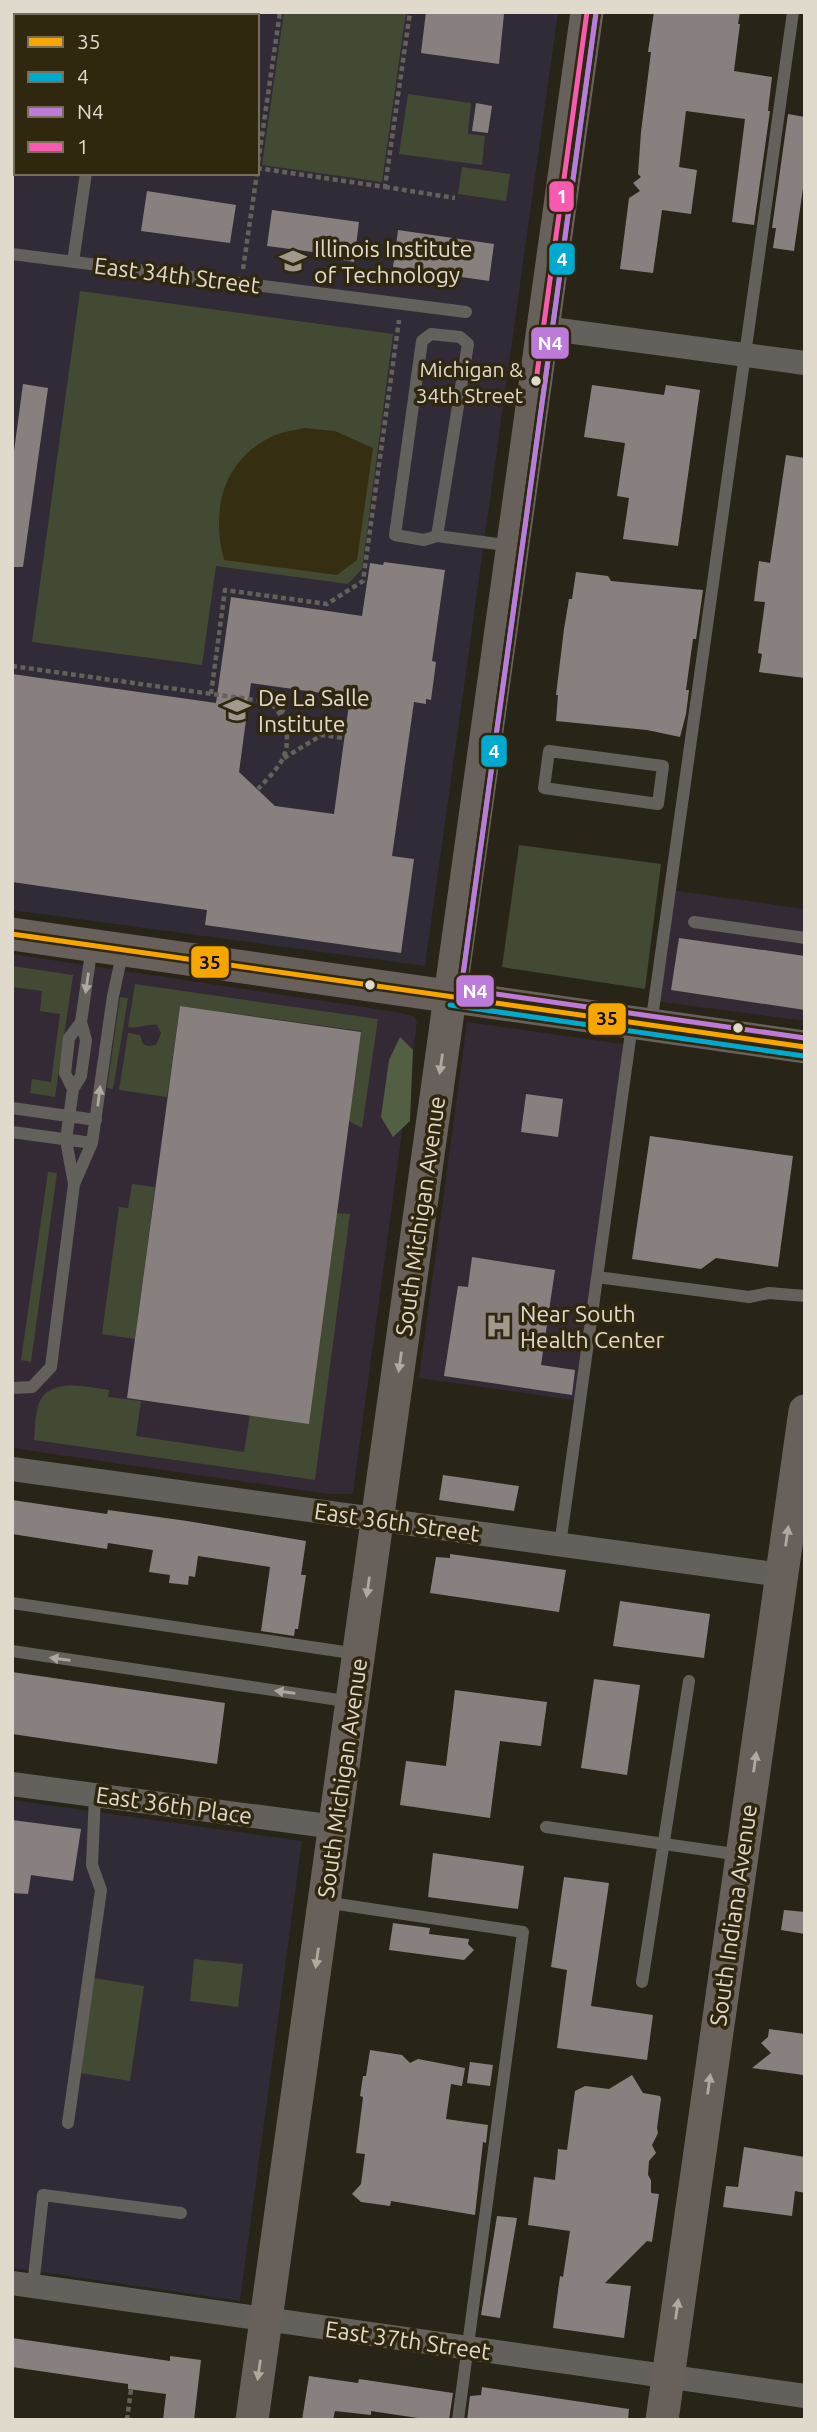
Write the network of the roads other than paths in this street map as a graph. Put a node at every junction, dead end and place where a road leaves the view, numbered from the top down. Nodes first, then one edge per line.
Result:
1 (587, 12) edge
2 (793, 12) edge
3 (86, 175) edge
4 (12, 254) edge
5 (73, 262) junction
6 (466, 312) dead end
7 (544, 328) junction
8 (745, 355) junction
9 (805, 363) edge
10 (437, 536) junction
11 (513, 546) junction
12 (660, 790) junction
13 (684, 793) junction
14 (694, 922) dead end
15 (12, 934) edge
16 (805, 938) edge
17 (107, 947) junction
18 (451, 996) junction
19 (642, 1024) junction
20 (805, 1047) edge
21 (12, 1108) edge
22 (69, 1116) junction
23 (96, 1119) junction
24 (12, 1132) edge
25 (66, 1140) junction
26 (92, 1143) junction
27 (74, 1184) junction
28 (597, 1277) junction
29 (805, 1296) edge
30 (12, 1388) edge
31 (805, 1410) edge
32 (12, 1469) edge
33 (378, 1520) junction
34 (560, 1545) junction
35 (781, 1575) junction
36 (12, 1603) edge
37 (12, 1651) edge
38 (359, 1654) junction
39 (689, 1681) dead end
40 (353, 1702) junction
41 (12, 1784) edge
42 (95, 1795) junction
43 (335, 1827) junction
44 (546, 1827) dead end
45 (664, 1844) junction
46 (742, 1855) junction
47 (324, 1902) junction
48 (642, 1982) dead end
49 (68, 2123) dead end
50 (181, 2213) dead end
51 (23, 2285) edge
52 (266, 2320) junction
53 (467, 2348) junction
54 (668, 2377) junction
55 (805, 2396) edge
56 (252, 2420) edge
57 (458, 2420) edge
58 (662, 2420) edge

1 - 7 street, South Michigan Avenue
2 - 8 lane
3 - 5 lane
4 - 5 lane, East 34th Street
5 - 6 lane, East 34th Street
7 - 8 street
7 - 11 street, South Michigan Avenue
8 - 9 street
8 - 13 lane
10 - 10 lane
10 - 11 lane
11 - 18 street, South Michigan Avenue
12 - 12 lane
12 - 13 lane
13 - 19 lane
14 - 16 lane
15 - 17 street
17 - 18 street
17 -> 22 lane
23 -> 17 lane
18 - 19 street
18 -> 33 street, South Michigan Avenue
19 - 20 street
19 - 28 lane
21 - 22 lane
22 - 23 lane
22 - 25 lane
23 - 26 lane
24 - 25 lane
25 - 26 lane
25 - 27 lane
26 - 27 lane
27 - 30 lane
28 - 29 lane
28 - 34 lane
35 -> 31 street, South Indiana Avenue
32 - 33 street, East 36th Street
33 - 34 street, East 36th Street
33 -> 38 street, South Michigan Avenue
34 - 35 street, East 36th Street
46 -> 35 street, South Indiana Avenue
36 - 38 lane
40 -> 37 lane
38 - 40 street, South Michigan Avenue
39 - 45 lane
40 - 43 street, South Michigan Avenue
41 - 42 street, East 36th Place
42 - 43 street, East 36th Place
42 - 49 lane
43 - 47 street, South Michigan Avenue
44 - 45 lane
45 - 46 lane
45 - 48 lane
54 -> 46 street, South Indiana Avenue
47 -> 52 street, South Michigan Avenue
47 - 53 lane
50 - 51 lane
51 - 52 street, East 37th Street
52 - 53 street, East 37th Street
52 -> 56 street, South Michigan Avenue
53 - 54 street, East 37th Street
53 - 57 lane
54 - 55 street, East 37th Street
54 - 58 street, South Indiana Avenue

